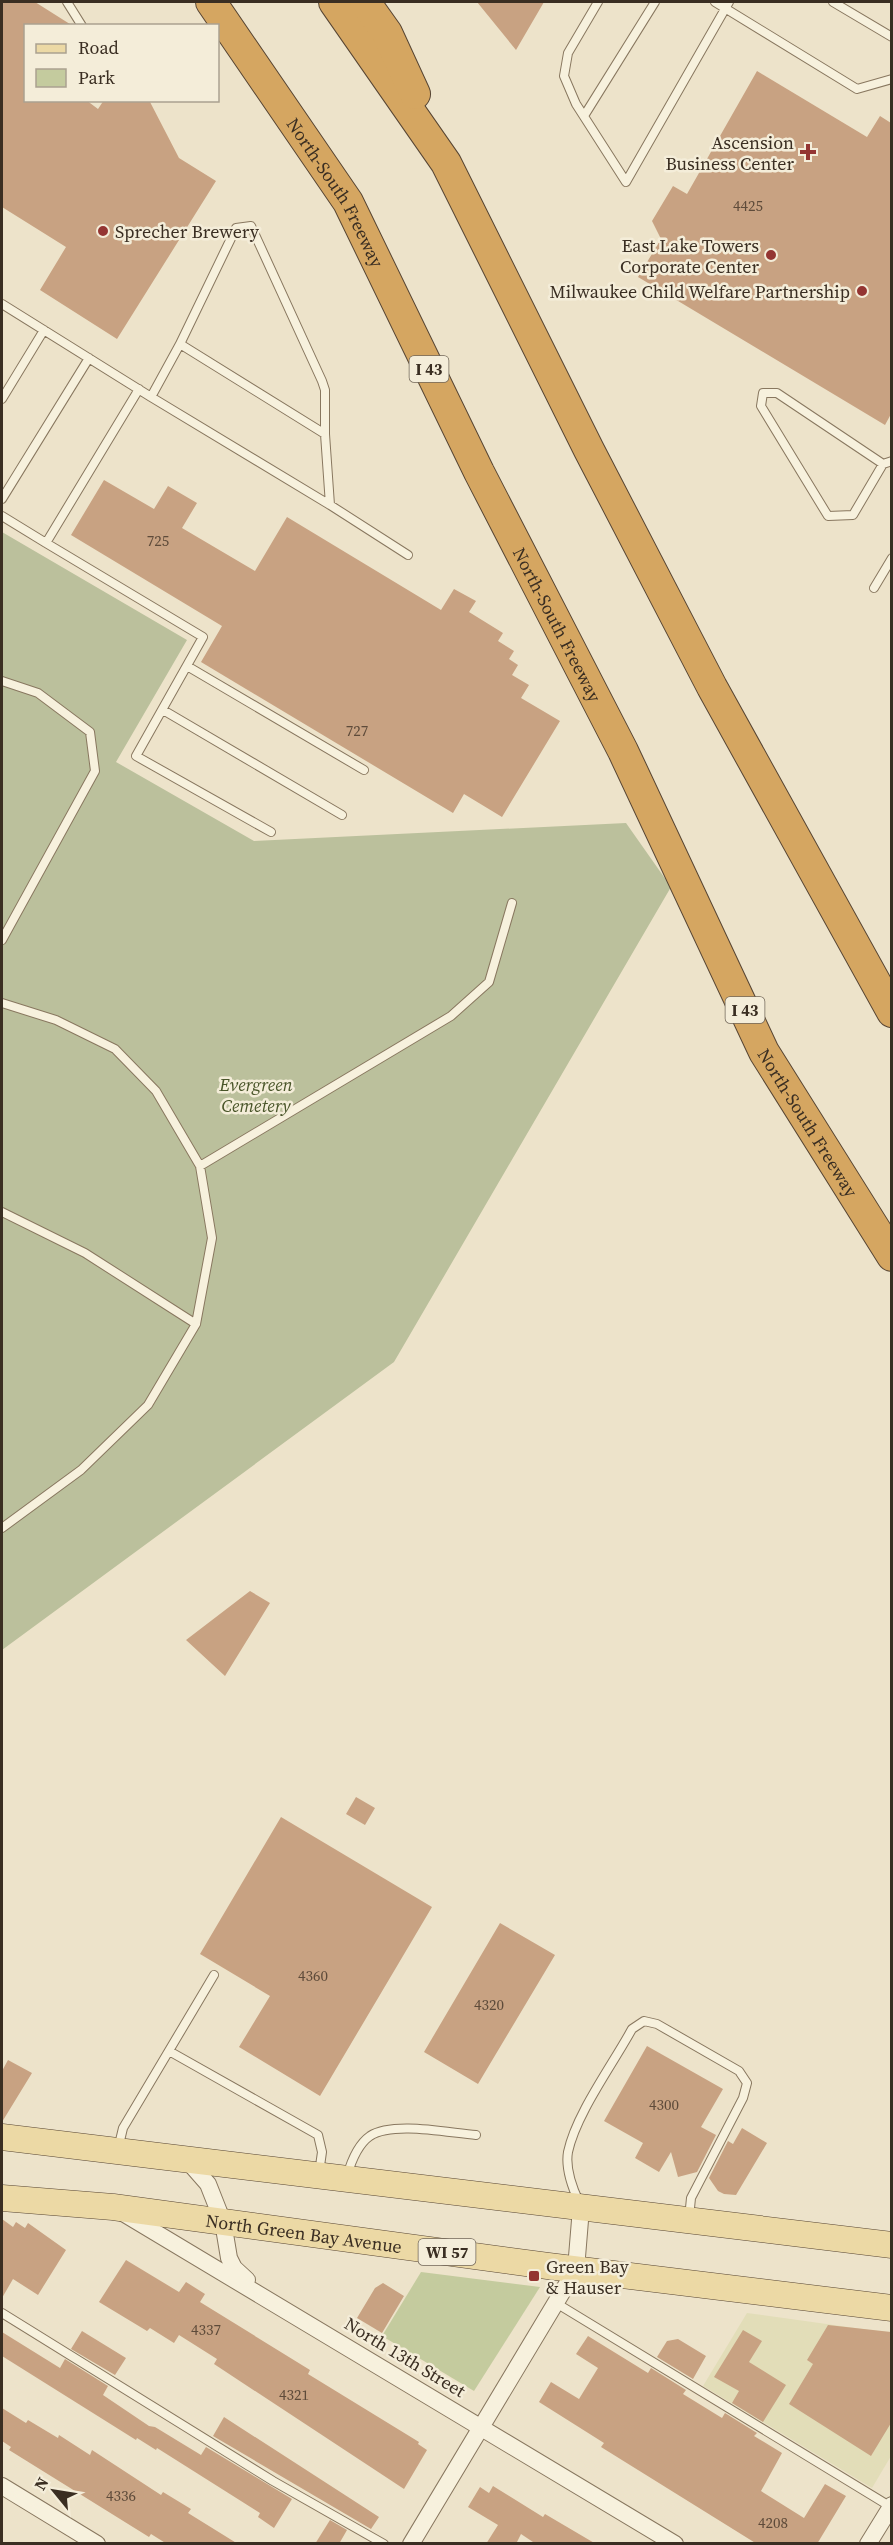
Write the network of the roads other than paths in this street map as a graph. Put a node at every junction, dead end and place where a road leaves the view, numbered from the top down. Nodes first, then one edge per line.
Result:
1 (67, 2) edge
2 (211, 2) edge
3 (334, 2) edge
4 (365, 2) edge
5 (598, 2) edge
6 (655, 2) edge
7 (715, 2) edge
8 (833, 2) edge
9 (727, 5) edge
10 (81, 24) edge
11 (891, 37) edge
12 (891, 79) edge
13 (584, 116) junction
14 (446, 163) junction
15 (2, 304) edge
16 (45, 330) junction
17 (180, 344) junction
18 (89, 358) junction
19 (140, 389) junction
20 (151, 396) junction
21 (2, 399) edge
22 (325, 434) junction
23 (887, 462) edge
24 (2, 499) edge
25 (330, 505) junction
26 (2, 516) edge
27 (46, 543) junction
28 (408, 555) dead end
29 (891, 558) edge
30 (874, 588) dead end
31 (187, 666) junction
32 (2, 681) edge
33 (162, 710) junction
34 (364, 770) dead end
35 (342, 815) dead end
36 (271, 832) dead end
37 (512, 903) dead end
38 (2, 940) edge
39 (2, 1003) edge
40 (891, 1012) edge
41 (200, 1166) junction
42 (2, 1212) edge
43 (891, 1256) edge
44 (196, 1324) junction
45 (2, 1528) edge
46 (214, 1975) dead end
47 (169, 2051) junction
48 (476, 2135) dead end
49 (2, 2137) edge
50 (117, 2152) junction
51 (187, 2160) junction
52 (318, 2176) junction
53 (346, 2179) junction
54 (2, 2198) edge
55 (113, 2207) junction
56 (581, 2208) junction
57 (688, 2221) junction
58 (223, 2222) junction
59 (891, 2245) edge
60 (576, 2270) junction
61 (263, 2295) junction
62 (556, 2303) junction
63 (891, 2308) edge
64 (2, 2313) edge
65 (483, 2426) junction
66 (2, 2486) edge
67 (891, 2506) edge
68 (97, 2544) edge
69 (384, 2544) edge
70 (411, 2544) edge
71 (675, 2544) edge
72 (868, 2544) edge

1 - 10 lane
2 - 43 highway, North-South Freeway / I 43
3 - 14 highway
4 - 14 highway
5 - 13 lane
6 - 13 lane
7 - 9 lane
8 - 11 lane
9 - 12 lane
9 - 13 lane
14 - 40 highway
15 - 16 lane
16 - 18 lane
16 - 21 lane
17 - 20 lane
17 - 22 lane
17 - 22 lane
18 - 19 lane
18 - 24 lane
19 - 20 lane
19 - 27 lane
20 - 25 lane
22 - 25 lane
23 - 23 lane
25 - 28 lane
26 - 27 lane
27 - 31 lane
29 - 30 lane
31 - 33 lane
31 - 34 lane
32 - 38 lane
33 - 35 lane
33 - 36 lane
37 - 41 lane
39 - 41 lane
41 - 44 lane
42 - 44 lane
44 - 45 lane
46 - 47 lane
47 - 50 lane
47 - 52 lane
48 - 53 lane
49 - 50 main road
50 - 51 main road
51 - 52 main road
51 - 58 street
52 - 53 main road
53 - 56 main road
54 - 55 main road, North Green Bay Avenue / WI 57
55 - 58 main road, North Green Bay Avenue / WI 57
55 - 61 street, North 13th Street
56 - 57 main road
56 - 57 lane
56 - 60 street
57 - 59 main road
58 - 60 main road, North Green Bay Avenue / WI 57
58 - 61 street
60 - 62 street
60 - 63 main road, North Green Bay Avenue / WI 57
61 - 65 street, North 13th Street
62 - 65 street
62 - 67 lane
64 - 69 lane
65 - 70 street
65 - 71 street, North 13th Street
66 - 68 street
67 - 72 street

